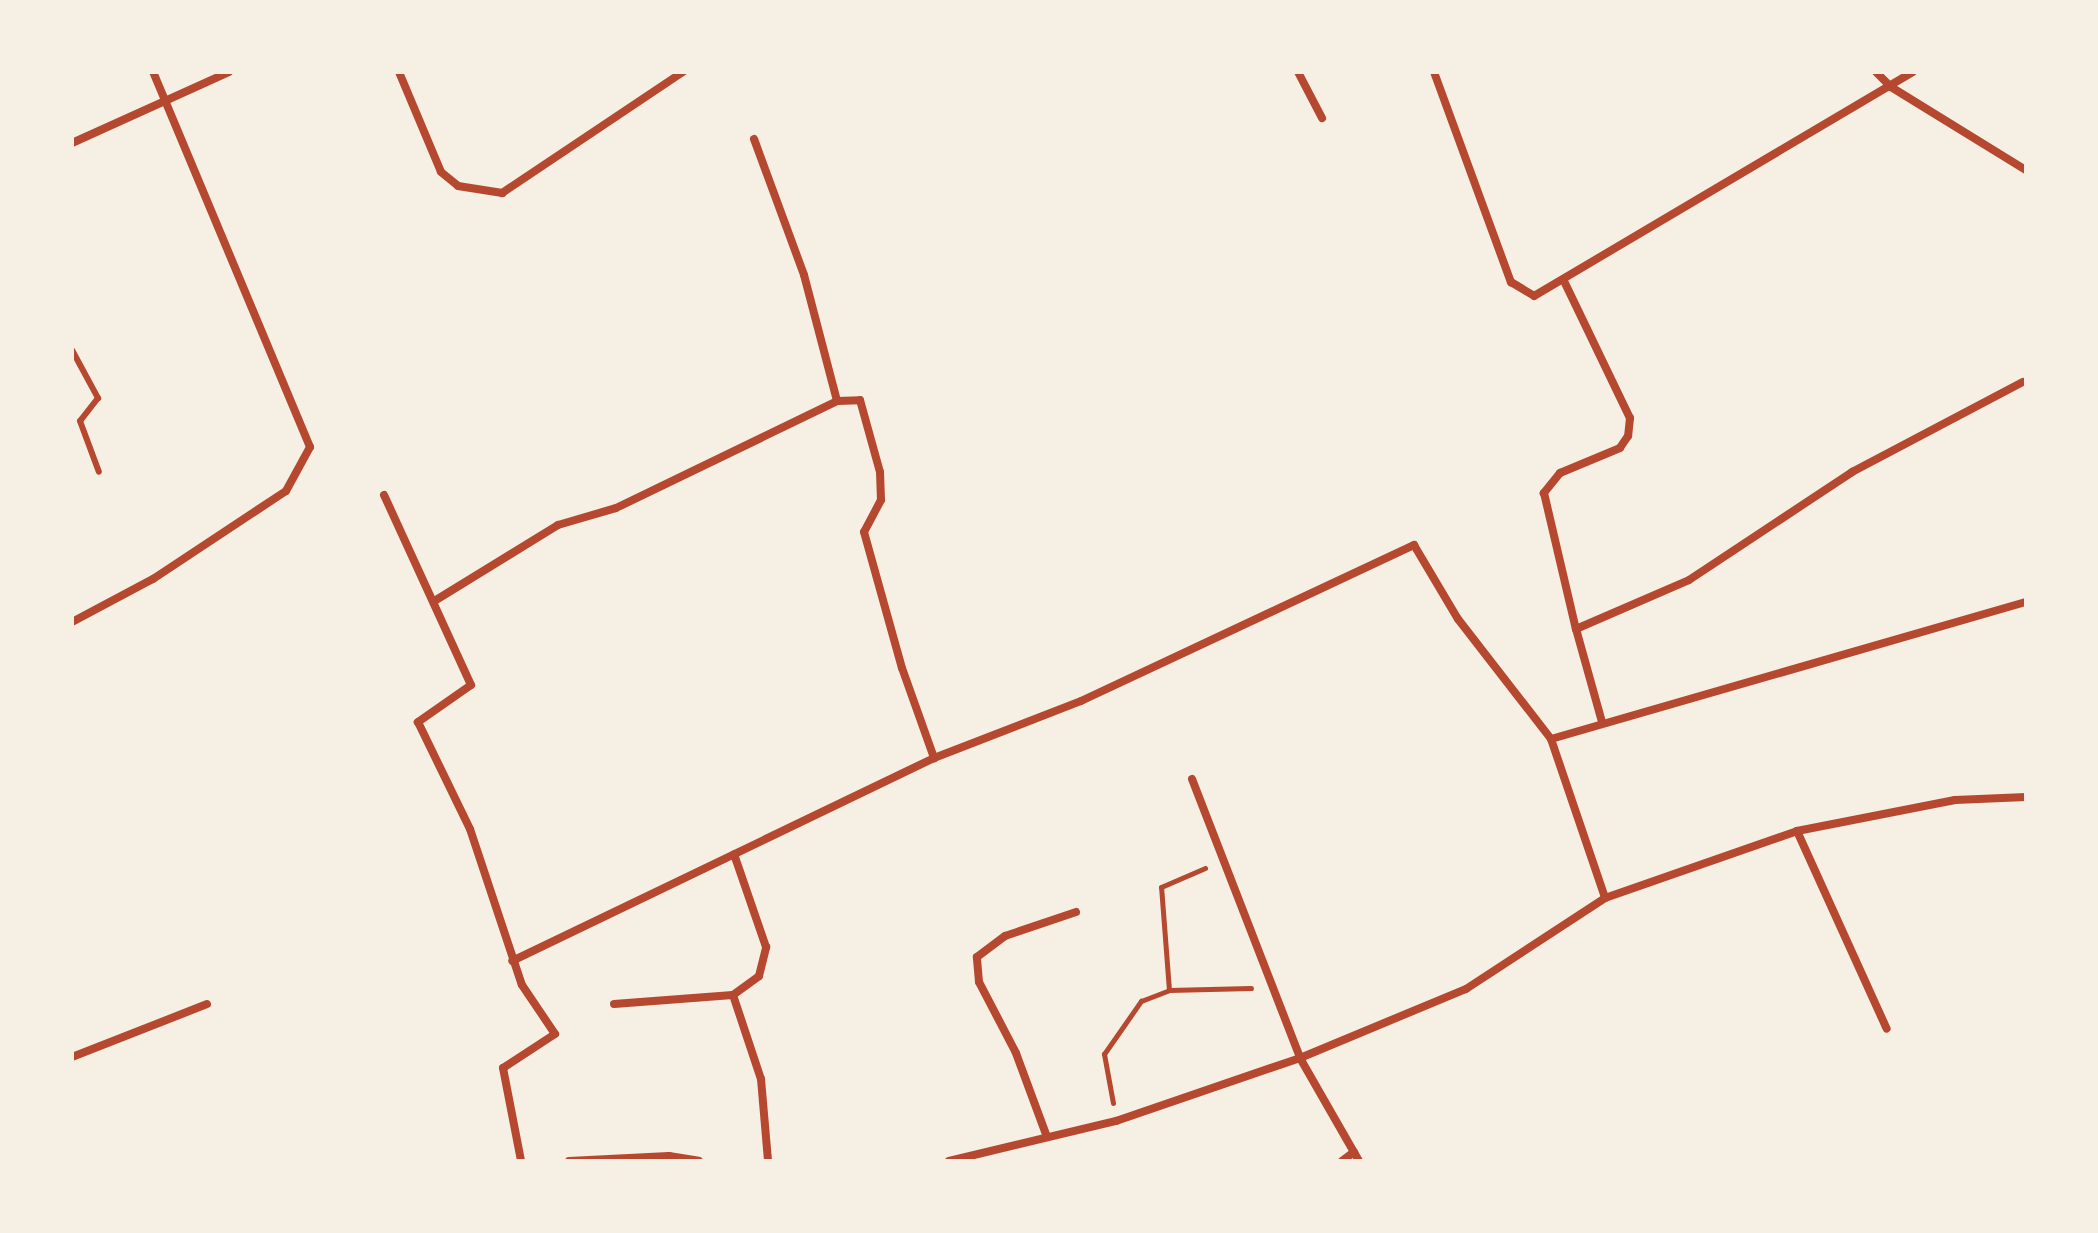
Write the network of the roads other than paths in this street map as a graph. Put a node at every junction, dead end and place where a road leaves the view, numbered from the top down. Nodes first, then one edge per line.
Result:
1 (153, 72) edge
2 (229, 72) edge
3 (399, 72) edge
4 (683, 72) edge
5 (1298, 72) edge
6 (1434, 72) edge
7 (1876, 72) edge
8 (1913, 72) edge
9 (1891, 87) junction
10 (164, 101) junction
11 (1322, 118) dead end
12 (754, 139) dead end
13 (72, 143) edge
14 (2026, 170) edge
15 (1564, 281) junction
16 (72, 350) edge
17 (2023, 382) dead end
18 (837, 401) junction
19 (99, 472) dead end
20 (384, 495) dead end
21 (436, 600) junction
22 (2026, 602) edge
23 (72, 622) edge
24 (1576, 629) junction
25 (1602, 722) junction
26 (1551, 739) junction
27 (934, 758) junction
28 (1192, 779) dead end
29 (2026, 797) edge
30 (1797, 831) junction
31 (734, 854) junction
32 (1605, 898) junction
33 (1076, 912) dead end
34 (512, 961) junction
35 (733, 995) junction
36 (207, 1004) dead end
37 (614, 1004) dead end
38 (1887, 1029) dead end
39 (72, 1057) edge
40 (1300, 1058) junction
41 (1047, 1137) junction
42 (1356, 1157) edge
43 (521, 1161) edge
44 (569, 1161) edge
45 (699, 1161) edge
46 (768, 1161) edge
47 (949, 1161) edge
48 (1342, 1161) edge

1 - 10 street
2 - 10 street
3 - 4 street
5 - 11 street
6 - 15 street
7 - 9 street
8 - 9 street
9 - 14 street
9 - 15 street
10 - 13 street
10 - 23 street
12 - 18 street
15 - 24 street
16 - 19 lane
17 - 24 street
18 - 21 street
18 - 27 street
20 - 21 street
21 - 34 street
22 - 25 street
24 - 25 street
25 - 26 street
26 - 27 street
26 - 32 street
27 - 31 street
28 - 40 street
29 - 30 street
30 - 32 street
30 - 38 street
31 - 34 street
31 - 35 street
32 - 40 street
33 - 41 street
34 - 43 street
35 - 37 street
35 - 46 street
36 - 39 street
40 - 41 street
40 - 42 street
41 - 47 street
42 - 48 street
44 - 45 street

